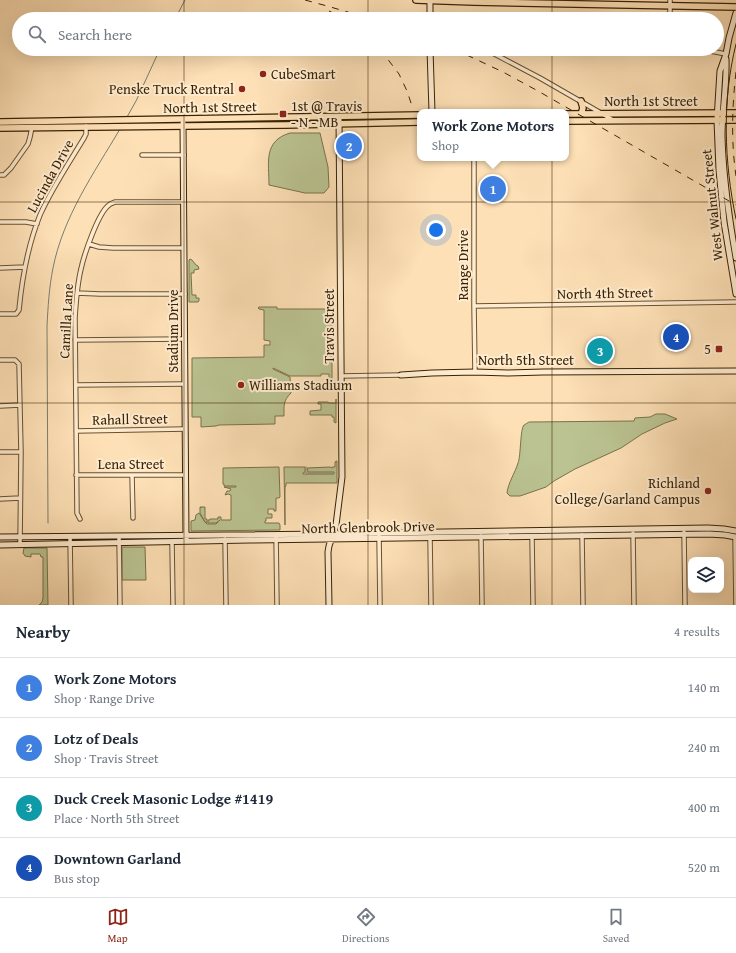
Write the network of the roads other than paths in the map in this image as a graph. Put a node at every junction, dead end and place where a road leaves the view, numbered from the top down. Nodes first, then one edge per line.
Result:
1 (416, 0) edge
2 (430, 1) edge
3 (592, 2) edge
4 (670, 3) edge
5 (736, 7) edge
6 (430, 12) edge
7 (736, 13) edge
8 (726, 54) joint
9 (430, 56) edge
10 (498, 56) edge
11 (582, 101) junction
12 (432, 109) edge
13 (602, 113) junction
14 (720, 113) junction
15 (736, 113) edge
16 (569, 114) edge
17 (581, 114) junction
18 (417, 115) edge
19 (339, 117) junction
20 (351, 117) junction
21 (291, 118) junction
22 (155, 120) junction
23 (614, 120) junction
24 (720, 120) junction
25 (736, 120) edge
26 (569, 121) edge
27 (0, 122) edge
28 (417, 122) edge
29 (183, 123) junction
30 (86, 124) junction
31 (339, 124) junction
32 (351, 124) junction
33 (10, 125) junction
34 (291, 125) junction
35 (127, 126) junction
36 (32, 127) junction
37 (0, 128) edge
38 (142, 155) dead end
39 (184, 155) junction
40 (474, 161) edge
41 (722, 170) junction
42 (0, 175) edge
43 (184, 202) junction
44 (0, 222) edge
45 (37, 224) junction
46 (89, 244) junction
47 (184, 248) junction
48 (736, 258) edge
49 (25, 267) junction
50 (0, 268) edge
51 (77, 293) junction
52 (184, 294) junction
53 (736, 294) edge
54 (736, 302) edge
55 (474, 306) junction
56 (0, 314) edge
57 (185, 339) junction
58 (75, 340) junction
59 (0, 360) edge
60 (736, 371) edge
61 (475, 372) junction
62 (401, 375) joint
63 (341, 376) junction
64 (185, 384) junction
65 (76, 385) junction
66 (20, 405) junction
67 (0, 406) edge
68 (185, 430) junction
69 (76, 431) junction
70 (0, 452) edge
71 (21, 452) junction
72 (76, 475) junction
73 (132, 475) junction
74 (186, 475) junction
75 (0, 498) edge
76 (20, 498) junction
77 (133, 518) dead end
78 (80, 519) dead end
79 (582, 530) junction
80 (481, 531) junction
81 (532, 531) junction
82 (633, 532) junction
83 (684, 532) junction
84 (334, 534) junction
85 (430, 535) junction
86 (736, 535) edge
87 (70, 536) junction
88 (379, 536) junction
89 (582, 536) junction
90 (0, 537) edge
91 (20, 537) junction
92 (481, 537) junction
93 (532, 537) junction
94 (225, 538) junction
95 (276, 538) junction
96 (186, 539) junction
97 (119, 540) junction
98 (331, 540) junction
99 (172, 542) junction
100 (70, 544) junction
101 (0, 545) edge
102 (20, 545) junction
103 (71, 605) edge
104 (120, 605) edge
105 (173, 605) edge
106 (226, 605) edge
107 (277, 605) edge
108 (329, 605) edge
109 (380, 605) edge
110 (431, 605) edge
111 (482, 605) edge
112 (533, 605) edge
113 (583, 605) edge
114 (634, 605) edge
115 (685, 605) edge
116 (736, 605) edge

1 - 2 main road
2 - 3 main road
2 - 6 main road
3 - 4 main road
4 - 5 main road
7 - 8 main road, West Walnut Street
8 - 14 main road, West Walnut Street
9 - 12 main road
10 - 11 street
11 - 13 street
11 - 17 main road
13 - 14 main road, North 1st Street
13 - 17 main road, North 1st Street
13 - 23 street
14 - 15 main road, North 1st Street
14 - 24 main road, West Walnut Street
16 - 17 main road, North 1st Street
18 - 20 main road, North 1st Street
19 - 20 main road, North 1st Street
19 - 21 main road, North 1st Street
19 - 31 main road, Travis Street
20 - 32 main road
21 - 29 main road, North 1st Street
21 - 34 main road
22 - 29 main road, North 1st Street
22 - 30 main road, North 1st Street
22 - 35 main road
23 - 24 main road, North 1st Street
23 - 26 main road, North 1st Street
24 - 25 main road, North 1st Street
24 - 41 main road, West Walnut Street
27 - 33 main road, North 1st Street
28 - 32 main road, North 1st Street
29 - 34 main road, North 1st Street
29 - 35 main road, North 1st Street
29 - 39 main road, Stadium Drive
30 - 33 main road, North 1st Street
30 - 35 main road, North 1st Street
30 - 36 main road, North 1st Street
30 - 45 street, Lucinda Drive
31 - 32 main road, North 1st Street
31 - 34 main road, North 1st Street
31 - 63 main road, Travis Street
33 - 36 main road, North 1st Street
33 - 37 main road, North 1st Street
36 - 42 street
38 - 39 street
39 - 43 main road, Stadium Drive
40 - 55 street, Range Drive
41 - 48 main road, West Walnut Street
41 - 53 main road, West Walnut Street
43 - 46 street, Camilla Lane
43 - 47 main road, Stadium Drive
44 - 45 street
45 - 49 street, Lucinda Drive
46 - 47 street
46 - 51 street, Camilla Lane
47 - 52 main road, Stadium Drive
49 - 50 street
49 - 56 street, Lucinda Drive
51 - 52 street
51 - 58 street, Camilla Lane
52 - 57 main road, Stadium Drive
54 - 55 street, North 4th Street
55 - 61 street, Range Drive
57 - 58 street
57 - 64 main road, Stadium Drive
58 - 65 street, Camilla Lane
59 - 66 street
60 - 61 main road, North 5th Street
61 - 62 main road, North 5th Street
62 - 63 street, North 5th Street
63 - 84 main road, Travis Street
64 - 65 street
64 - 68 main road, Stadium Drive
65 - 69 street, Camilla Lane
66 - 67 street
66 - 71 street
68 - 69 street, Rahall Street
68 - 74 main road, Stadium Drive
69 - 72 street, Camilla Lane
70 - 71 street
71 - 76 street
72 - 73 street, Lena Street
72 - 78 street, Camilla Lane
73 - 74 street, Lena Street
73 - 77 street
74 - 96 main road, Stadium Drive
75 - 76 street
76 - 91 street
79 - 81 main road, North Glenbrook Drive
79 - 82 main road, North Glenbrook Drive
79 - 89 street
80 - 81 main road, North Glenbrook Drive
80 - 85 main road, North Glenbrook Drive
80 - 92 street
81 - 93 street
82 - 83 main road, North Glenbrook Drive
82 - 89 main road, North Glenbrook Drive
82 - 114 street
83 - 86 main road, North Glenbrook Drive
83 - 115 street
84 - 88 main road, North Glenbrook Drive
84 - 95 main road, North Glenbrook Drive
84 - 98 main road, Travis Street
85 - 88 main road, North Glenbrook Drive
85 - 92 main road, North Glenbrook Drive
85 - 110 street
86 - 116 street
87 - 91 main road, North Glenbrook Drive
87 - 97 main road, North Glenbrook Drive
87 - 100 street
88 - 98 main road, North Glenbrook Drive
88 - 109 street
89 - 93 main road, North Glenbrook Drive
89 - 113 street
90 - 91 main road, North Glenbrook Drive
91 - 102 street
92 - 93 main road, North Glenbrook Drive
92 - 111 street
93 - 112 street
94 - 95 main road, North Glenbrook Drive
94 - 96 main road, North Glenbrook Drive
94 - 106 street
95 - 98 main road, North Glenbrook Drive
95 - 107 street
96 - 97 main road, North Glenbrook Drive
96 - 99 main road, North Glenbrook Drive
97 - 99 main road, North Glenbrook Drive
97 - 100 main road, North Glenbrook Drive
97 - 104 street
98 - 108 main road, Travis Street
99 - 105 street
100 - 102 main road, North Glenbrook Drive
100 - 103 street
101 - 102 main road, North Glenbrook Drive

